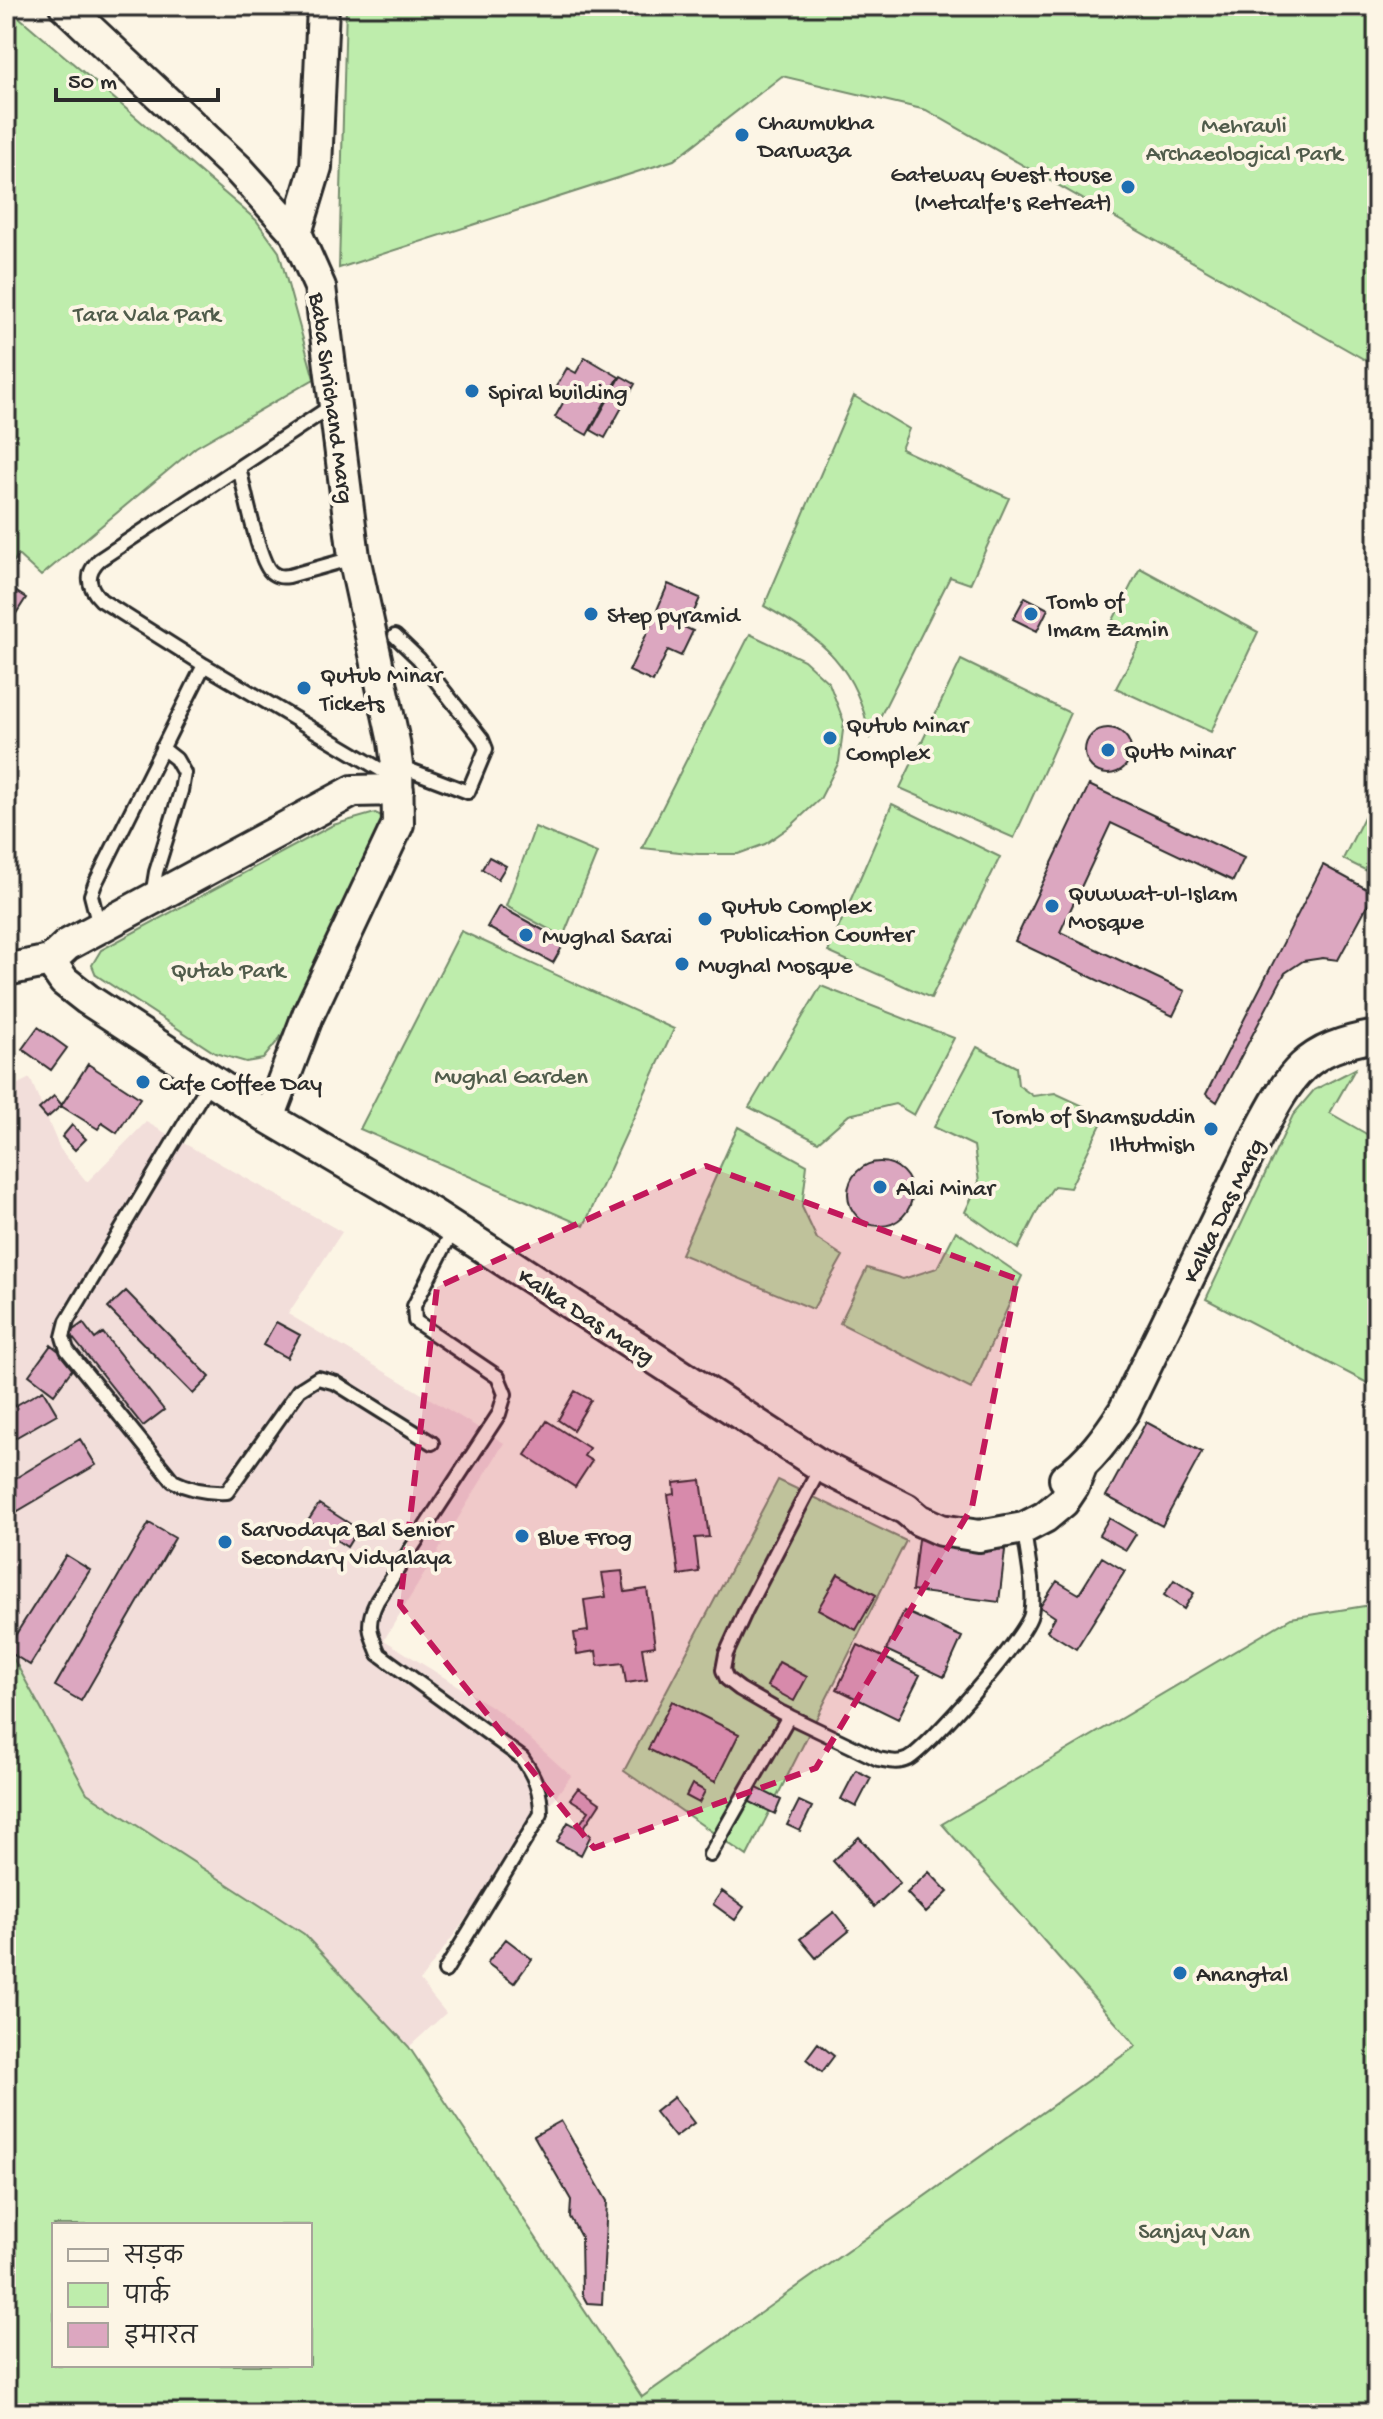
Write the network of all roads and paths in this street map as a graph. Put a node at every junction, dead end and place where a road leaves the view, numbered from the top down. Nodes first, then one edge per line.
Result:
1 (65, 6) edge
2 (323, 6) edge
3 (296, 233) junction
4 (335, 403) junction
5 (239, 467) junction
6 (354, 557) junction
7 (395, 636) dead end
8 (204, 665) junction
9 (162, 748) junction
10 (398, 778) junction
11 (152, 899) junction
12 (100, 928) junction
13 (50, 961) junction
14 (6, 970) edge
15 (1377, 1036) edge
16 (211, 1080) junction
17 (269, 1118) junction
18 (454, 1228) junction
19 (432, 1443) dead end
20 (821, 1466) junction
21 (1081, 1467) junction
22 (906, 1509) junction
23 (1024, 1528) junction
24 (789, 1716) junction
25 (710, 1855) dead end
26 (445, 1971) dead end

1 - 3 street, Baba Shrichand Marg
2 - 3 street
3 - 4 street, Baba Shrichand Marg
4 - 5 lane
4 - 6 street, Baba Shrichand Marg
5 - 6 lane
5 - 8 lane
6 - 10 street, Baba Shrichand Marg
7 - 10 lane
8 - 9 lane
8 - 10 lane
9 - 11 lane
9 - 12 lane
10 - 11 street
10 - 17 street, Baba Shrichand Marg
11 - 12 street
12 - 13 street
13 - 14 street
13 - 16 street, Kalka Das Marg
15 - 21 street, Kalka Das Marg
16 - 17 street, Kalka Das Marg
16 - 19 lane
17 - 18 street, Kalka Das Marg
18 - 20 street, Kalka Das Marg
18 - 26 lane
20 - 22 street, Kalka Das Marg
20 - 24 lane
21 - 22 street, Kalka Das Marg
21 - 23 street, Kalka Das Marg
22 - 23 street, Kalka Das Marg
23 - 24 lane
24 - 25 lane

